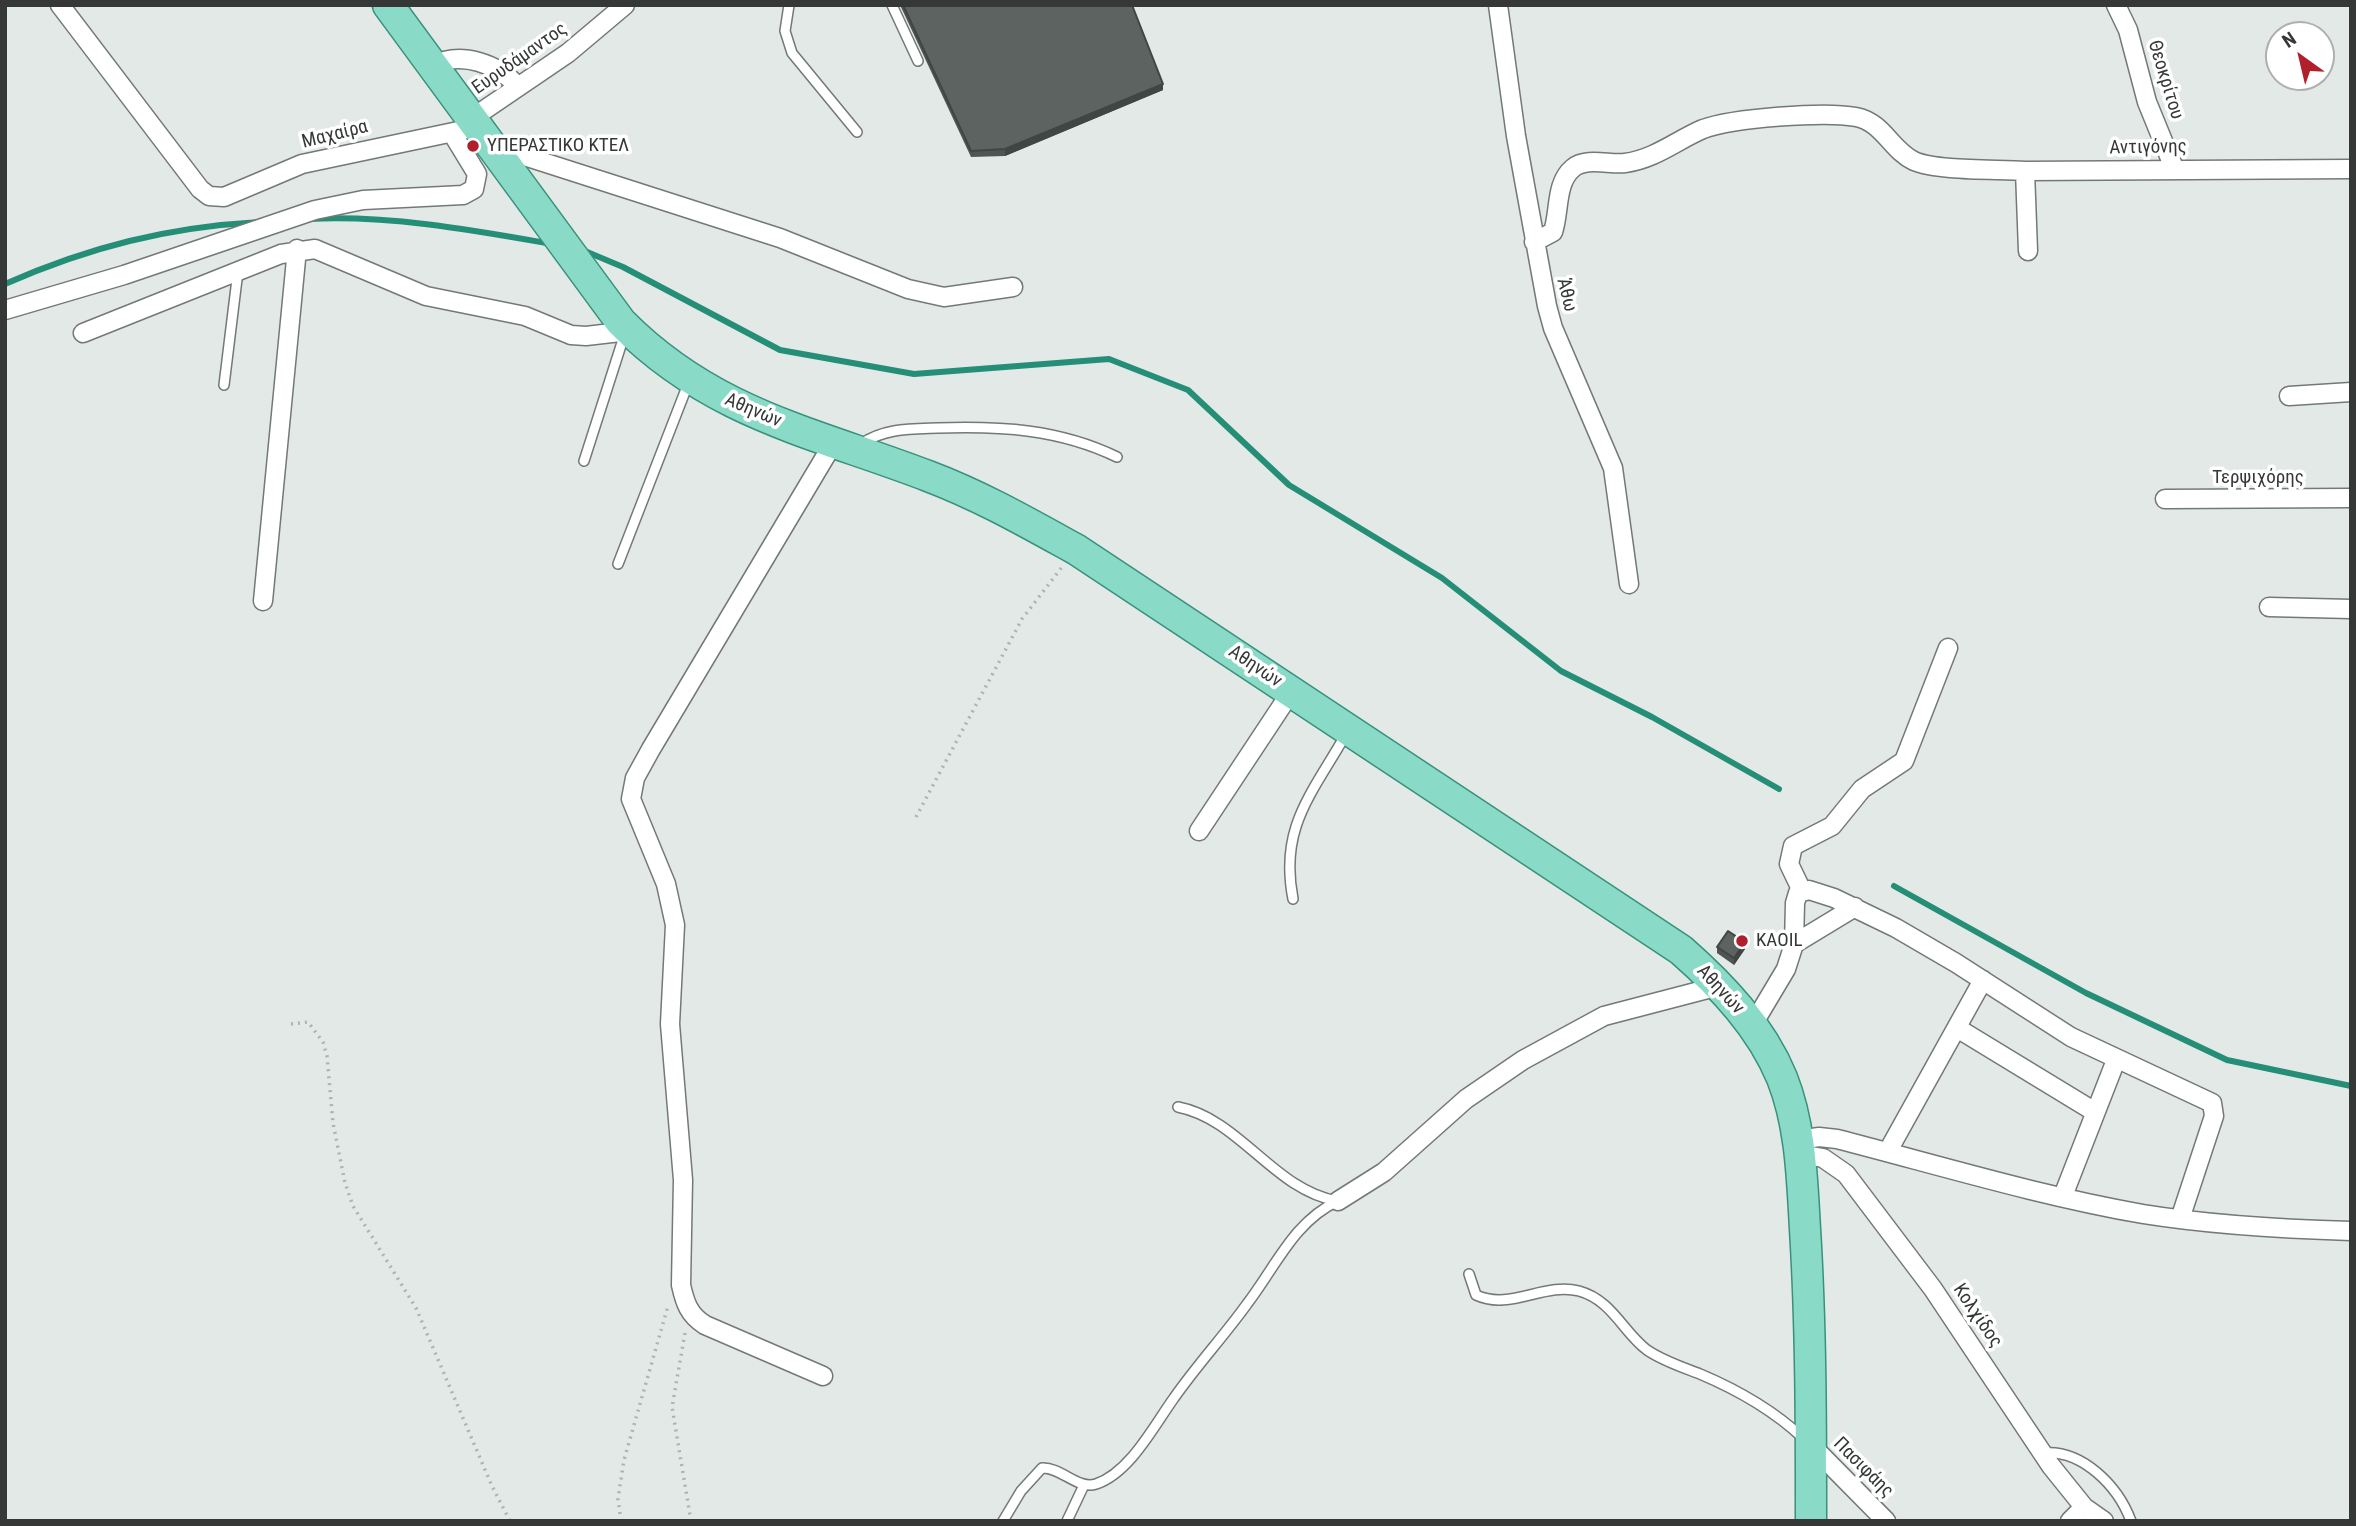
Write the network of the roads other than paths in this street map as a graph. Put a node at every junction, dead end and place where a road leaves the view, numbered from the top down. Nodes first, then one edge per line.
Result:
1 (60, 5) edge
2 (388, 5) edge
3 (625, 5) edge
4 (789, 5) edge
5 (892, 5) edge
6 (1498, 5) edge
7 (2116, 5) edge
8 (918, 61) dead end
9 (433, 66) junction
10 (518, 87) junction
11 (472, 130) junction
12 (857, 132) dead end
13 (2174, 168) junction
14 (2351, 169) edge
15 (2025, 171) junction
16 (1534, 242) junction
17 (297, 249) junction
18 (2028, 251) dead end
19 (238, 271) junction
20 (1013, 287) dead end
21 (5, 310) edge
22 (625, 328) junction
23 (83, 333) dead end
24 (690, 379) junction
25 (224, 385) dead end
26 (2351, 393) edge
27 (2290, 396) dead end
28 (844, 445) junction
29 (1117, 457) dead end
30 (584, 461) dead end
31 (2351, 498) edge
32 (2165, 499) dead end
33 (618, 564) dead end
34 (1629, 584) dead end
35 (263, 601) dead end
36 (2269, 607) dead end
37 (2351, 609) edge
38 (1948, 648) dead end
39 (1291, 692) junction
40 (1348, 730) junction
41 (1199, 831) dead end
42 (1802, 891) junction
43 (1293, 899) dead end
44 (1855, 907) junction
45 (1794, 944) junction
46 (1983, 980) junction
47 (1719, 986) junction
48 (1752, 1026) junction
49 (1957, 1028) junction
50 (2116, 1060) junction
51 (1178, 1107) dead end
52 (2095, 1112) junction
53 (1799, 1147) junction
54 (1888, 1151) junction
55 (2063, 1196) junction
56 (1338, 1201) junction
57 (2180, 1219) junction
58 (2351, 1231) edge
59 (1469, 1274) dead end
60 (823, 1377) dead end
61 (1811, 1445) junction
62 (2043, 1453) junction
63 (1084, 1485) junction
64 (2095, 1516) edge
65 (1003, 1521) edge
66 (1067, 1521) edge
67 (1811, 1521) edge
68 (1886, 1521) edge
69 (2070, 1521) edge
70 (2131, 1521) edge

1 - 11 street, Μαχαίρα
2 - 9 main road, Αθηνών
3 - 10 street, Ευρυδάμαντος
4 - 12 lane
5 - 8 lane
6 - 16 street, Άθω
7 - 13 street, Θεοκρίτου
9 - 10 street
9 - 11 main road, Αθηνών
10 - 11 street, Ευρυδάμαντος
11 - 20 street
11 - 21 street
11 - 22 main road, Αθηνών
13 - 14 street, Αντιγόνης
13 - 15 street, Αντιγόνης
15 - 16 street, Αντιγόνης
15 - 18 street
16 - 34 street, Άθω
17 - 19 street
17 - 22 street
17 - 35 street
19 - 23 street
19 - 25 lane
22 - 24 main road, Αθηνών
22 - 30 lane
24 - 28 main road, Αθηνών
24 - 33 lane
26 - 27 street
28 - 29 lane
28 - 39 main road, Αθηνών
28 - 60 street
31 - 32 street, Τερψιχόρης
36 - 37 street
38 - 42 street
39 - 40 main road, Αθηνών
39 - 41 street
40 - 43 lane
40 - 47 main road, Αθηνών
42 - 44 street
42 - 45 street
44 - 45 street
44 - 46 street
45 - 48 street
46 - 49 street
46 - 50 street
47 - 48 main road, Αθηνών
47 - 56 street
48 - 53 main road, Αθηνών
49 - 52 street
49 - 54 street
50 - 52 street
50 - 57 street
51 - 56 lane
52 - 55 street
53 - 54 street
53 - 61 main road, Αθηνών
53 - 62 street, Κολχίδος
54 - 55 street
55 - 57 street
56 - 63 lane
57 - 58 street
59 - 61 lane
61 - 67 main road, Αθηνών
61 - 68 street, Πασιφάης
62 - 64 street, Κολχίδος
62 - 70 lane
63 - 65 lane
63 - 66 lane
64 - 69 street

